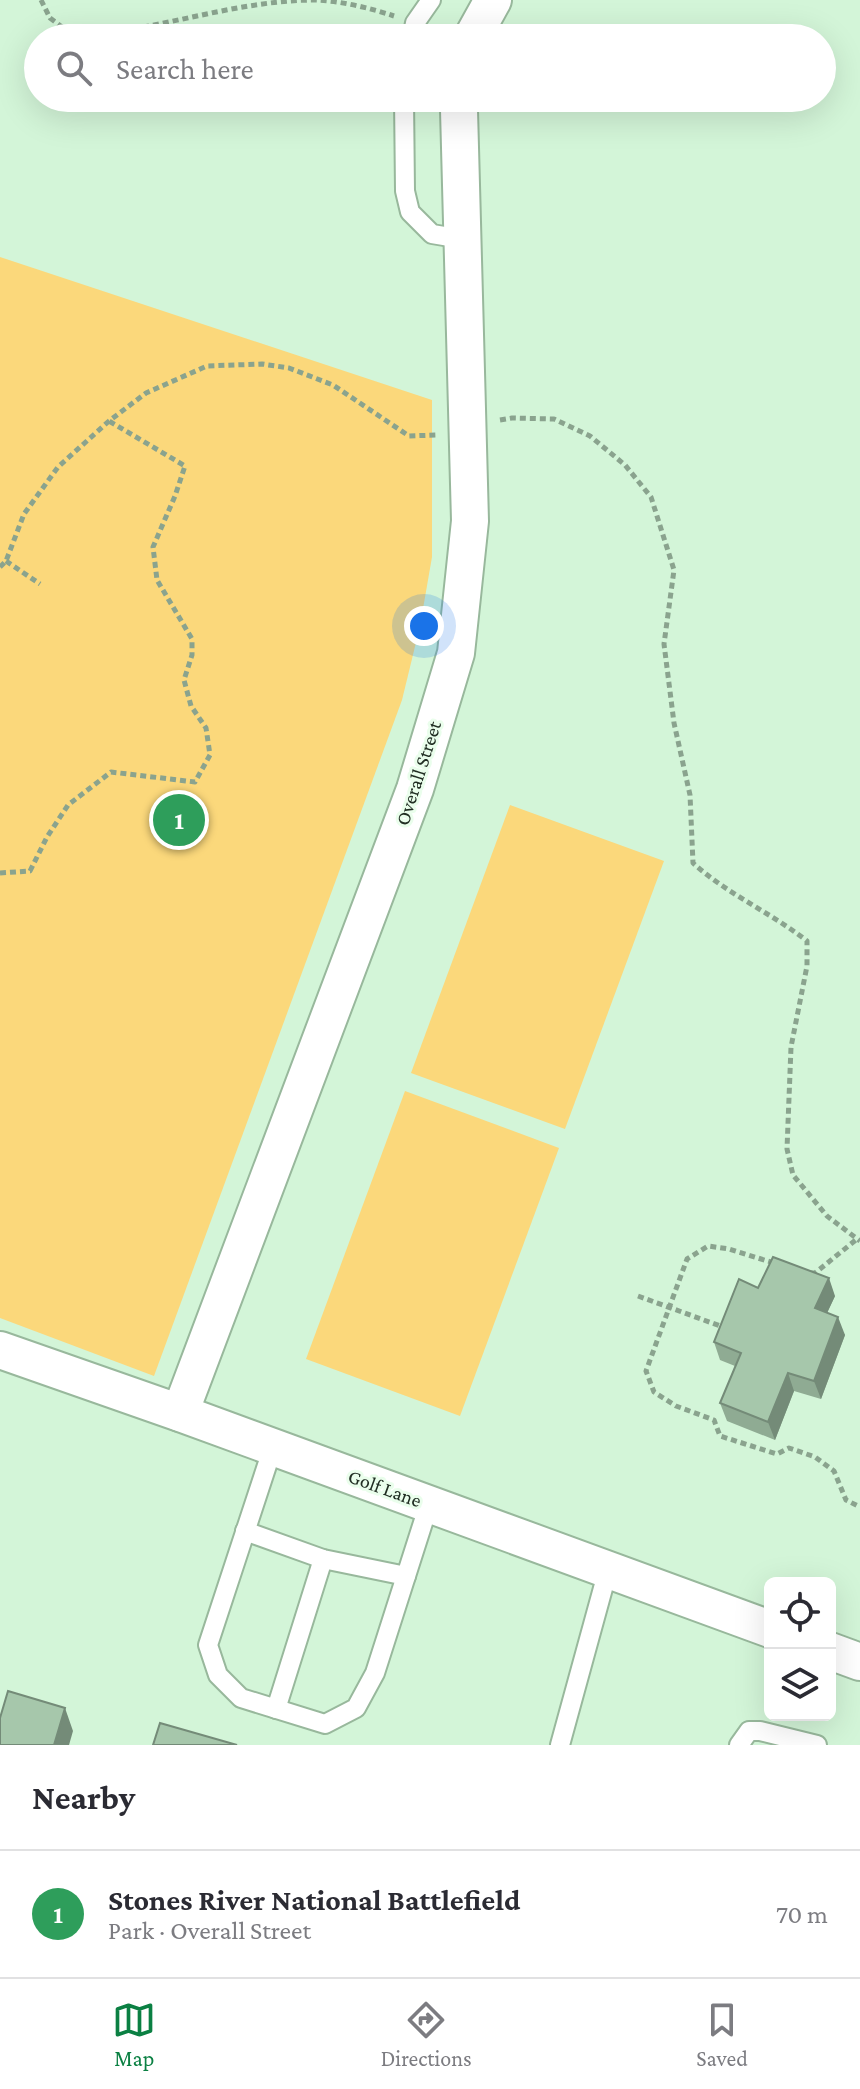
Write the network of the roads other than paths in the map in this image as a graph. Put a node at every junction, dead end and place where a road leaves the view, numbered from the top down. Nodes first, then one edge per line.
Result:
1 (431, 0) edge
2 (493, 0) edge
3 (415, 24) edge
4 (480, 24) edge
5 (404, 112) edge
6 (459, 112) edge
7 (462, 239) junction
8 (0, 1350) edge
9 (180, 1413) junction
10 (273, 1447) junction
11 (429, 1504) junction
12 (245, 1531) junction
13 (323, 1559) junction
14 (608, 1570) junction
15 (406, 1576) junction
16 (764, 1627) edge
17 (836, 1653) edge
18 (860, 1662) edge
19 (276, 1709) junction
20 (560, 1745) edge
21 (739, 1745) edge
22 (817, 1745) edge

1 - 3 lane
2 - 4 street
5 - 7 lane
6 - 7 street, Overall Street
7 - 9 street, Overall Street
8 - 9 street, Golf Lane
9 - 10 street, Golf Lane
10 - 11 street, Golf Lane
10 - 12 lane
11 - 14 street, Golf Lane
11 - 15 lane
12 - 13 lane
12 - 19 lane
13 - 15 lane
13 - 19 lane
14 - 16 street, Golf Lane
14 - 20 lane
15 - 19 lane
17 - 18 street
21 - 22 lane

